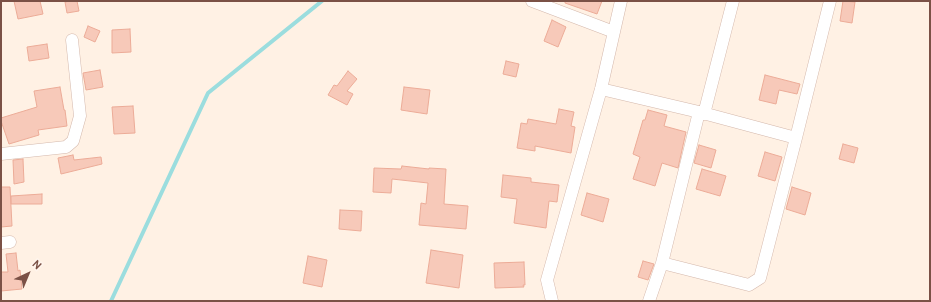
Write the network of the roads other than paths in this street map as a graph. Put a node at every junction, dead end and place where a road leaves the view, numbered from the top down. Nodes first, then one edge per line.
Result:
1 (532, 1) edge
2 (621, 1) edge
3 (733, 1) edge
4 (830, 1) edge
5 (614, 32) junction
6 (72, 40) dead end
7 (600, 89) junction
8 (701, 113) junction
9 (796, 138) junction
10 (1, 154) edge
11 (662, 263) junction
12 (552, 301) edge
13 (649, 301) edge

1 - 5 street
2 - 5 street
3 - 8 street
4 - 9 street
5 - 7 street
6 - 10 street
7 - 8 street
7 - 12 street
8 - 9 street
8 - 11 street
9 - 11 street
11 - 13 street

